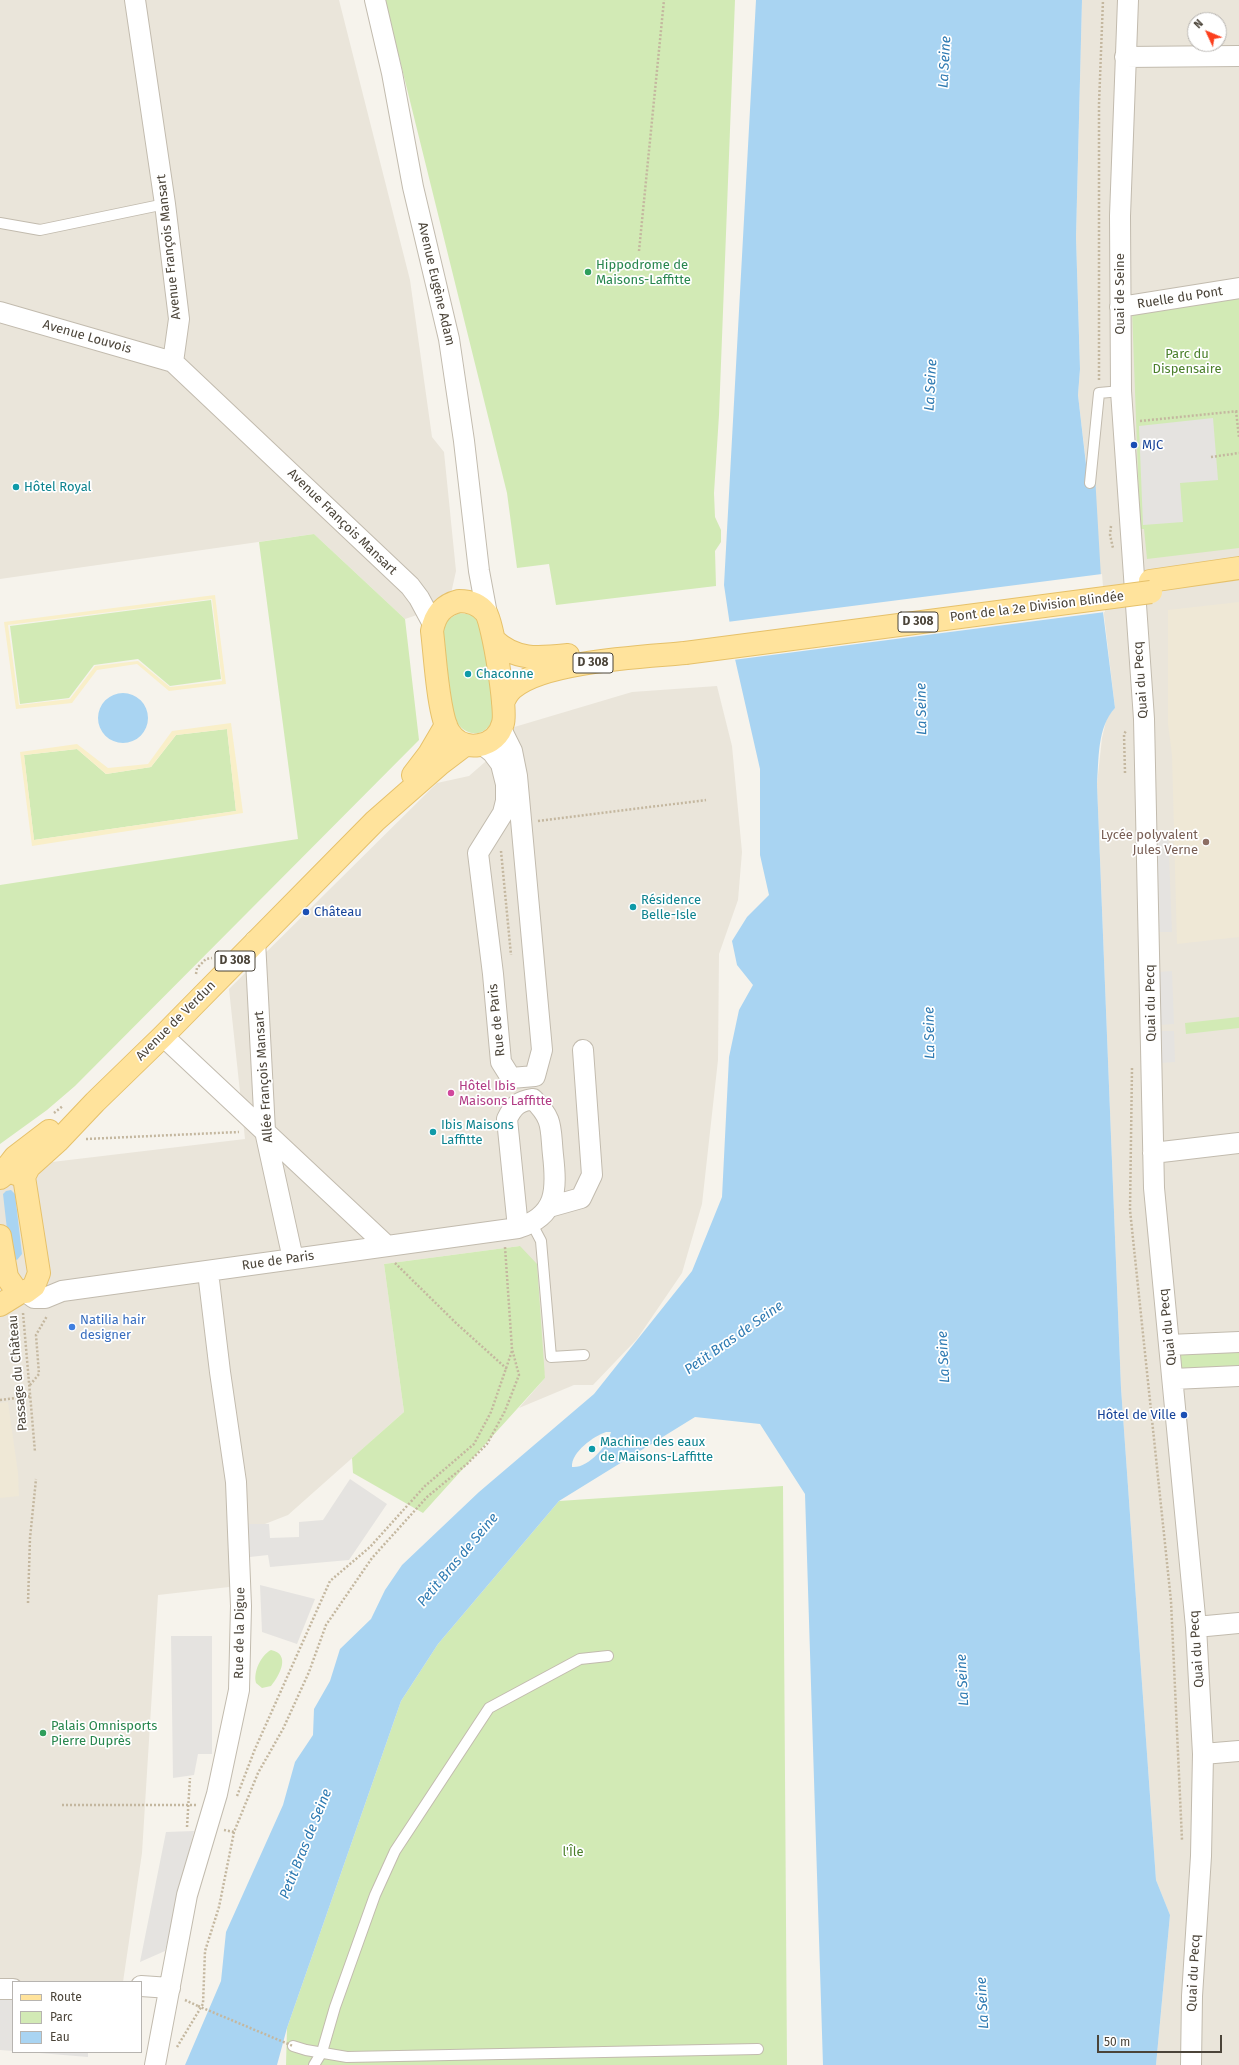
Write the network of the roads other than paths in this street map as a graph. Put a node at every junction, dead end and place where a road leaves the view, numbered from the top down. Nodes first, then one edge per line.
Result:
1 (135, 0) edge
2 (375, 0) edge
3 (1128, 0) edge
4 (1239, 56) edge
5 (1125, 57) junction
6 (165, 204) junction
7 (0, 223) edge
8 (1239, 288) edge
9 (1120, 306) junction
10 (0, 312) edge
11 (173, 362) junction
12 (1121, 391) junction
13 (1090, 483) dead end
14 (1239, 568) edge
15 (479, 572) junction
16 (1239, 584) edge
17 (410, 586) junction
18 (1145, 587) junction
19 (455, 602) junction
20 (487, 614) junction
21 (433, 624) junction
22 (494, 640) junction
23 (684, 648) junction
24 (503, 703) junction
25 (446, 725) junction
26 (501, 729) junction
27 (474, 745) junction
28 (375, 821) junction
29 (255, 941) junction
30 (163, 1036) junction
31 (583, 1050) dead end
32 (96, 1102) junction
33 (266, 1131) junction
34 (1239, 1143) edge
35 (1153, 1154) junction
36 (0, 1177) edge
37 (24, 1177) junction
38 (549, 1207) junction
39 (517, 1228) junction
40 (0, 1236) edge
41 (387, 1246) junction
42 (293, 1259) junction
43 (2, 1270) edge
44 (208, 1272) junction
45 (28, 1288) junction
46 (0, 1305) edge
47 (1239, 1342) edge
48 (1170, 1345) junction
49 (584, 1355) dead end
50 (1239, 1376) edge
51 (1173, 1379) junction
52 (1239, 1623) edge
53 (1196, 1627) junction
54 (608, 1656) dead end
55 (1239, 1751) edge
56 (1203, 1754) junction
57 (142, 1986) edge
58 (170, 1988) junction
59 (0, 1989) edge
60 (12, 1989) edge
61 (293, 2046) road end
62 (758, 2049) dead end
63 (322, 2052) junction
64 (155, 2065) edge
65 (314, 2065) edge
66 (1191, 2065) edge

1 - 6 street, Avenue François Mansart
2 - 15 street, Avenue Eugène Adam
3 - 5 street, Quai de Seine
4 - 5 street
5 - 9 street, Quai de Seine
6 - 7 lane
6 - 11 street, Avenue François Mansart
8 - 9 street, Ruelle du Pont
9 - 12 street, Quai de Seine
10 - 11 street, Avenue Louvois
11 - 17 street, Avenue François Mansart
12 - 13 lane
12 - 18 street, Quai de Seine
14 - 18 main road, D 308
15 - 19 street
15 - 20 street, Avenue Eugène Adam
16 - 18 main road, D 308
17 - 19 street, Avenue François Mansart
17 - 21 street, Avenue François Mansart
18 - 23 main road, Pont de la 2e Division Blindée / D 308, bridge
18 - 35 street, Quai du Pecq
19 - 20 main road
19 - 21 main road
20 - 22 main road
21 - 25 main road
22 - 23 main road, D 308
22 - 24 main road
23 - 24 main road, D 308
24 - 26 main road
25 - 27 main road
25 - 28 main road, Avenue de Verdun / D 308
26 - 27 main road, Avenue de Verdun
26 - 27 street, Rue de Paris
27 - 28 main road, Avenue de Verdun / D 308
28 - 29 main road, Avenue de Verdun / D 308
29 - 30 main road, Avenue de Verdun / D 308
29 - 33 street, Allée François Mansart
30 - 32 main road, Avenue de Verdun / D 308
30 - 33 street
31 - 38 street
32 - 36 main road, Avenue de Verdun / D 308
32 - 37 main road, Avenue de Verdun / D 308
33 - 41 street
33 - 42 street, Allée François Mansart
34 - 35 street
35 - 48 street, Quai du Pecq
36 - 37 main road
37 - 45 main road
38 - 39 street
38 - 39 street
39 - 41 street, Rue de Paris
39 - 49 lane
40 - 43 main road
41 - 42 street, Rue de Paris
42 - 44 street, Rue de Paris
43 - 45 main road
44 - 45 street, Rue de Paris
44 - 58 street, Rue de la Digue
45 - 46 main road
47 - 48 street
48 - 51 street, Quai du Pecq
50 - 51 street
51 - 53 street, Quai du Pecq
52 - 53 street
53 - 56 street, Quai du Pecq
54 - 63 lane
55 - 56 street
56 - 66 street, Quai du Pecq
57 - 58 street
58 - 64 street, Rue de la Digue
59 - 60 street
61 - 63 lane
62 - 63 lane
63 - 65 lane

